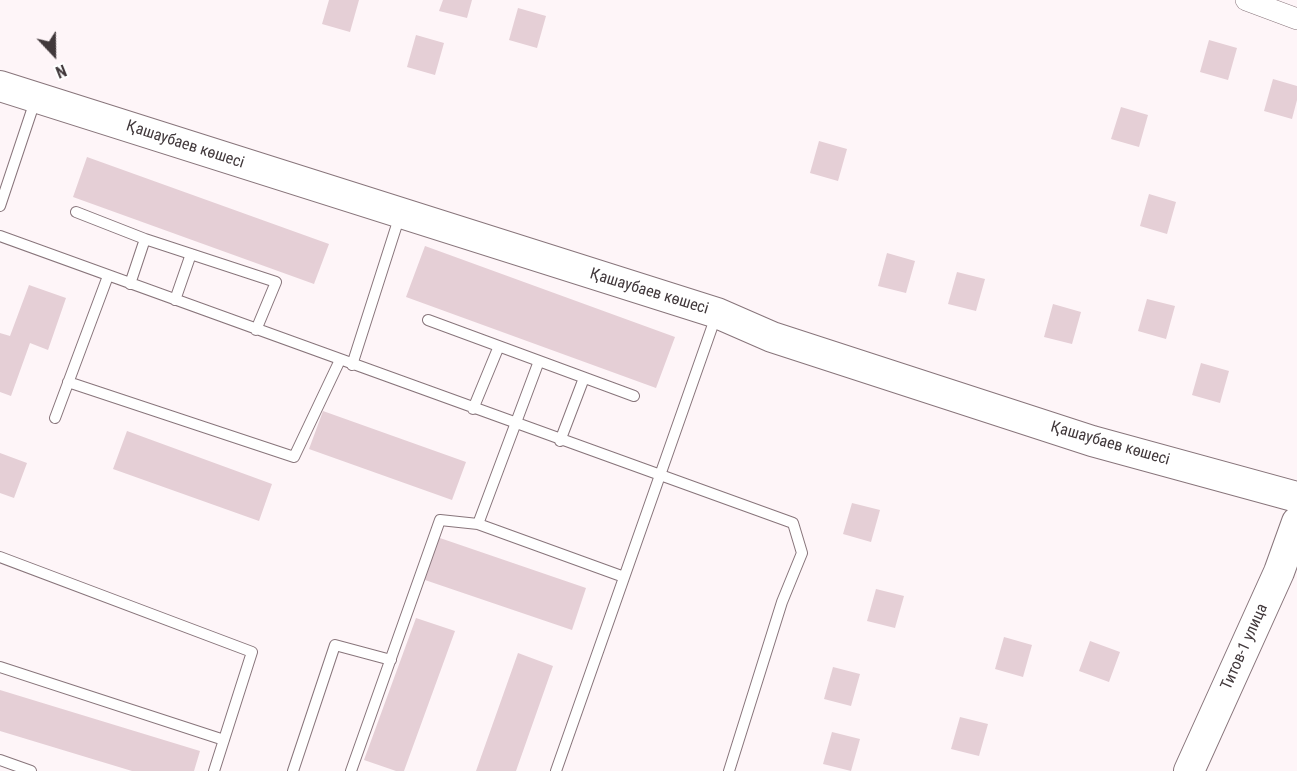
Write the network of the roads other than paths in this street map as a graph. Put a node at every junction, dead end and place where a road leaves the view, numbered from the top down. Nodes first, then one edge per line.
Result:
1 (1246, 0) edge
2 (1297, 19) edge
3 (0, 86) edge
4 (36, 98) junction
5 (0, 206) edge
6 (76, 212) dead end
7 (400, 214) junction
8 (0, 236) edge
9 (145, 239) junction
10 (191, 254) junction
11 (108, 276) junction
12 (130, 284) junction
13 (175, 300) junction
14 (717, 313) junction
15 (428, 320) dead end
16 (255, 330) junction
17 (499, 346) junction
18 (340, 360) junction
19 (540, 361) junction
20 (352, 365) junction
21 (584, 378) junction
22 (68, 382) junction
23 (634, 396) dead end
24 (473, 409) junction
25 (55, 418) dead end
26 (514, 424) junction
27 (560, 441) junction
28 (659, 477) junction
29 (1297, 497) edge
30 (1297, 522) edge
31 (478, 524) junction
32 (0, 557) edge
33 (624, 577) junction
34 (391, 660) junction
35 (0, 667) edge
36 (224, 740) junction
37 (0, 760) edge
38 (32, 771) edge
39 (214, 771) edge
40 (293, 771) edge
41 (351, 771) edge
42 (556, 771) edge
43 (729, 771) edge
44 (1189, 771) edge

1 - 2 street
3 - 4 street, Қашаубаев көшесі
4 - 5 lane
4 - 7 street, Қашаубаев көшесі
6 - 9 lane
7 - 14 street, Қашаубаев көшесі
7 - 20 lane
8 - 11 lane
9 - 10 lane
9 - 12 lane
10 - 13 lane
10 - 16 lane
11 - 12 lane
11 - 22 lane
12 - 13 lane
13 - 16 lane
14 - 28 lane
14 - 29 street, Қашаубаев көшесі
15 - 17 lane
16 - 18 lane
17 - 19 lane
17 - 24 lane
18 - 20 lane
18 - 22 lane
19 - 21 lane
19 - 26 lane
20 - 24 lane
21 - 23 lane
21 - 27 lane
22 - 25 lane
24 - 26 lane
26 - 27 lane
26 - 31 lane
27 - 28 lane
28 - 33 lane
28 - 43 lane
30 - 44 street, Титов-1 улица
31 - 33 lane
31 - 34 lane
32 - 36 lane
33 - 42 lane
34 - 40 lane
34 - 41 lane
35 - 36 lane
36 - 39 lane
37 - 38 lane

